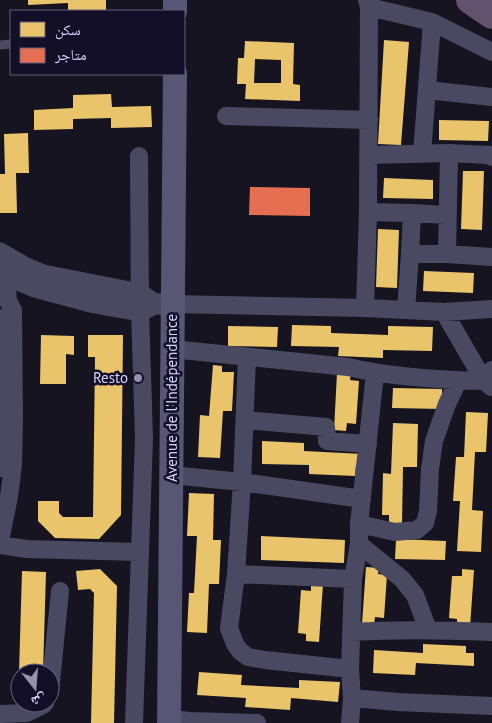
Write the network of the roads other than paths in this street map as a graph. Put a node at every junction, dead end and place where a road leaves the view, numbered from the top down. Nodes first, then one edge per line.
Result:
1 (470, 0) edge
2 (368, 4) edge
3 (492, 15) edge
4 (432, 22) junction
5 (492, 52) edge
6 (175, 75) edge
7 (427, 90) junction
8 (492, 97) edge
9 (226, 116) dead end
10 (369, 120) junction
11 (449, 153) junction
12 (422, 154) junction
13 (369, 155) junction
14 (139, 156) dead end
15 (492, 157) edge
16 (368, 212) junction
17 (412, 213) junction
18 (447, 214) junction
19 (0, 253) edge
20 (410, 254) junction
21 (447, 254) junction
22 (492, 256) edge
23 (3, 273) edge
24 (40, 281) junction
25 (151, 303) junction
26 (365, 308) junction
27 (6, 309) edge
28 (492, 309) edge
29 (406, 310) junction
30 (444, 312) junction
31 (172, 349) junction
32 (247, 357) junction
33 (375, 374) junction
34 (489, 380) edge
35 (458, 381) junction
36 (0, 411) edge
37 (245, 420) junction
38 (0, 422) edge
39 (368, 444) junction
40 (0, 468) edge
41 (171, 475) junction
42 (242, 482) junction
43 (362, 499) junction
44 (359, 524) junction
45 (0, 543) edge
46 (359, 544) junction
47 (139, 552) junction
48 (236, 574) junction
49 (353, 579) junction
50 (60, 590) dead end
51 (428, 630) junction
52 (352, 632) junction
53 (492, 632) edge
54 (53, 663) edge
55 (350, 669) junction
56 (352, 698) junction
57 (492, 706) edge
58 (27, 713) edge
59 (0, 714) edge
60 (169, 721) edge
61 (134, 723) edge
62 (247, 723) edge
63 (257, 723) edge
64 (349, 723) edge

1 - 3 highway
2 - 4 street
2 - 10 street
4 - 5 street
4 - 7 street
6 - 25 main road, Avenue de l'Indépendance
7 - 8 street
7 - 12 street
9 - 10 street
10 - 13 street
11 - 12 street
11 - 15 street
11 - 18 street
12 - 13 street
13 - 16 street
14 - 25 street
16 - 17 street
16 - 26 street
17 - 18 street
17 - 20 street
18 - 21 street
19 - 24 street
20 - 21 street
20 - 29 street
21 - 22 street
23 - 24 street
23 - 27 street
24 - 25 street
25 - 26 street
25 - 31 main road, Avenue de l'Indépendance
25 - 47 street
26 - 29 street
27 - 36 street
27 - 45 street
28 - 30 street
29 - 30 street
30 - 34 street
31 - 32 street
31 - 41 main road, Avenue de l'Indépendance
32 - 33 street
32 - 37 street
33 - 35 street
33 - 39 street
34 - 35 street
35 - 44 street
37 - 39 street
37 - 42 street
38 - 40 street
39 - 43 street
41 - 42 street
41 - 60 main road, Avenue de l'Indépendance
42 - 43 street
42 - 48 street
43 - 44 street
44 - 46 street
45 - 47 street
46 - 49 street
46 - 51 street
47 - 61 street
48 - 49 street
48 - 55 street
49 - 52 street
50 - 54 street
51 - 52 street
51 - 53 street
52 - 55 street
55 - 56 street
56 - 57 street
56 - 64 street
58 - 59 street
60 - 62 street
62 - 63 street

